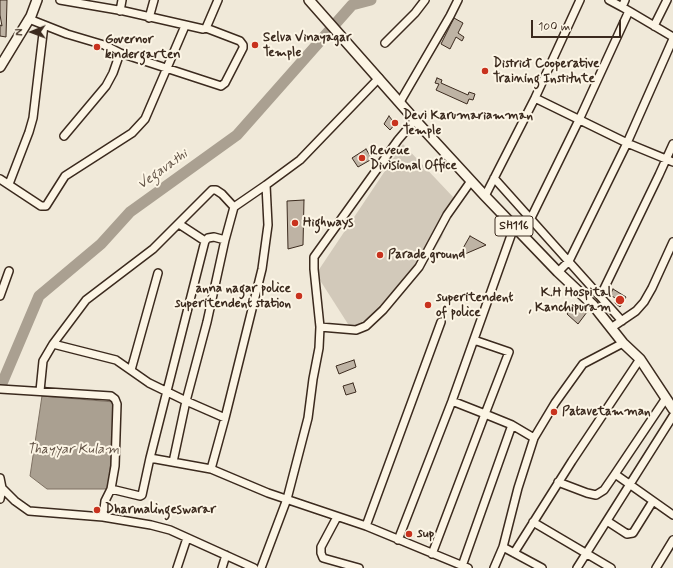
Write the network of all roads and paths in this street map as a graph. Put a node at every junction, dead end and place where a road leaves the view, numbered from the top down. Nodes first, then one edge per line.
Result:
1 (37, 0) edge
2 (60, 0) edge
3 (122, 0) edge
4 (154, 0) edge
5 (218, 0) edge
6 (309, 0) edge
7 (425, 0) edge
8 (458, 0) edge
9 (580, 0) edge
10 (609, 0) edge
11 (625, 0) edge
12 (666, 0) edge
13 (622, 7) junction
14 (120, 11) junction
15 (630, 11) junction
16 (149, 18) junction
17 (29, 19) junction
18 (44, 25) junction
19 (185, 26) junction
20 (654, 26) junction
21 (206, 28) junction
22 (673, 38) edge
23 (385, 43) dead end
24 (120, 53) junction
25 (0, 67) edge
26 (168, 68) junction
27 (379, 78) junction
28 (535, 98) junction
29 (400, 102) junction
30 (415, 120) junction
31 (579, 120) junction
32 (64, 136) dead end
33 (626, 143) junction
34 (673, 144) edge
35 (670, 161) edge
36 (494, 178) junction
37 (0, 179) edge
38 (471, 181) junction
39 (9, 184) junction
40 (266, 185) junction
41 (485, 196) junction
42 (234, 207) junction
43 (531, 218) junction
44 (179, 224) junction
45 (514, 227) junction
46 (225, 240) junction
47 (205, 241) junction
48 (673, 242) edge
49 (569, 261) junction
50 (9, 271) dead end
51 (558, 272) junction
52 (158, 273) dead end
53 (601, 295) junction
54 (0, 296) edge
55 (622, 321) junction
56 (442, 322) dead end
57 (320, 327) junction
58 (611, 328) junction
59 (474, 340) junction
60 (623, 343) junction
61 (53, 344) junction
62 (640, 359) junction
63 (131, 370) junction
64 (0, 388) edge
65 (40, 391) junction
66 (167, 392) junction
67 (666, 398) junction
68 (186, 401) junction
69 (452, 401) junction
70 (673, 409) edge
71 (485, 414) junction
72 (673, 416) edge
73 (225, 418) junction
74 (512, 425) junction
75 (534, 438) junction
76 (150, 458) junction
77 (173, 462) junction
78 (211, 469) junction
79 (615, 474) junction
80 (0, 478) edge
81 (558, 482) junction
82 (630, 484) junction
83 (2, 488) junction
84 (111, 489) junction
85 (0, 499) edge
86 (287, 499) junction
87 (654, 501) junction
88 (673, 515) edge
89 (103, 517) junction
90 (336, 517) junction
91 (607, 521) junction
92 (533, 522) junction
93 (366, 526) junction
94 (187, 538) junction
95 (398, 540) junction
96 (673, 540) edge
97 (503, 547) junction
98 (514, 553) junction
99 (432, 554) junction
100 (586, 554) junction
101 (226, 556) junction
102 (465, 567) edge
103 (177, 568) edge
104 (222, 568) edge
105 (254, 568) edge
106 (261, 568) edge
107 (359, 568) edge
108 (494, 568) edge
109 (542, 568) edge
110 (577, 568) edge
111 (611, 568) edge
112 (656, 568) edge

1 - 17 main road
2 - 14 street
3 - 14 street
4 - 16 street
5 - 21 street
6 - 27 main road, SH116
7 - 23 street
8 - 29 street
9 - 28 street
10 - 13 street
11 - 13 street
12 - 20 street
13 - 15 street
14 - 16 street
15 - 20 street
15 - 31 street
16 - 19 street
17 - 18 street
17 - 25 main road
18 - 24 street
18 - 39 street
19 - 21 street
19 - 26 street
20 - 22 street
21 - 26 street
22 - 33 street
24 - 26 street
24 - 32 street
26 - 39 street
27 - 29 main road, SH116
27 - 40 street
28 - 31 street
28 - 36 street
29 - 30 main road, SH116
30 - 38 main road, SH116
30 - 57 street
31 - 33 street
31 - 43 street
33 - 35 street
33 - 49 street
34 - 35 street
35 - 53 street
36 - 41 street
36 - 43 street
37 - 39 street
38 - 41 main road, SH116
38 - 57 street
40 - 42 street
40 - 73 street
41 - 45 main road, SH116
42 - 44 street
42 - 46 street
43 - 49 street
44 - 47 street
44 - 61 street
45 - 51 main road, SH116
45 - 59 street
46 - 47 street
46 - 68 street
47 - 66 street
48 - 55 street
49 - 51 street
49 - 53 street
50 - 54 street
51 - 58 main road, SH116
52 - 63 street
53 - 55 street
55 - 58 street
56 - 93 street
57 - 86 street
58 - 60 main road, SH116
59 - 69 street
59 - 71 street
60 - 62 main road, SH116
60 - 75 street
61 - 63 street
61 - 65 street
62 - 67 main road, SH116
62 - 81 street
63 - 66 street
64 - 65 street
65 - 84 street
66 - 68 street
66 - 76 street
67 - 70 main road, SH116
67 - 79 street
68 - 73 street
68 - 77 street
69 - 71 street
69 - 95 street
71 - 74 street
71 - 99 street
72 - 82 street
73 - 78 street
74 - 75 street
74 - 102 street
75 - 97 street
76 - 77 street
76 - 84 street
77 - 78 street
78 - 86 street
79 - 81 street
79 - 82 street
80 - 83 street
81 - 92 street
82 - 87 street
82 - 91 street
83 - 85 street
83 - 89 street
84 - 89 street
86 - 90 street
86 - 106 street
87 - 88 street
87 - 91 street
89 - 94 street
90 - 93 street
90 - 107 street
91 - 100 street
92 - 98 street
92 - 100 street
93 - 95 street
94 - 101 street
94 - 103 street
95 - 99 street
96 - 112 street
97 - 98 street
97 - 108 street
98 - 109 street
99 - 102 street
100 - 110 street
100 - 111 street
101 - 104 street
101 - 105 street

